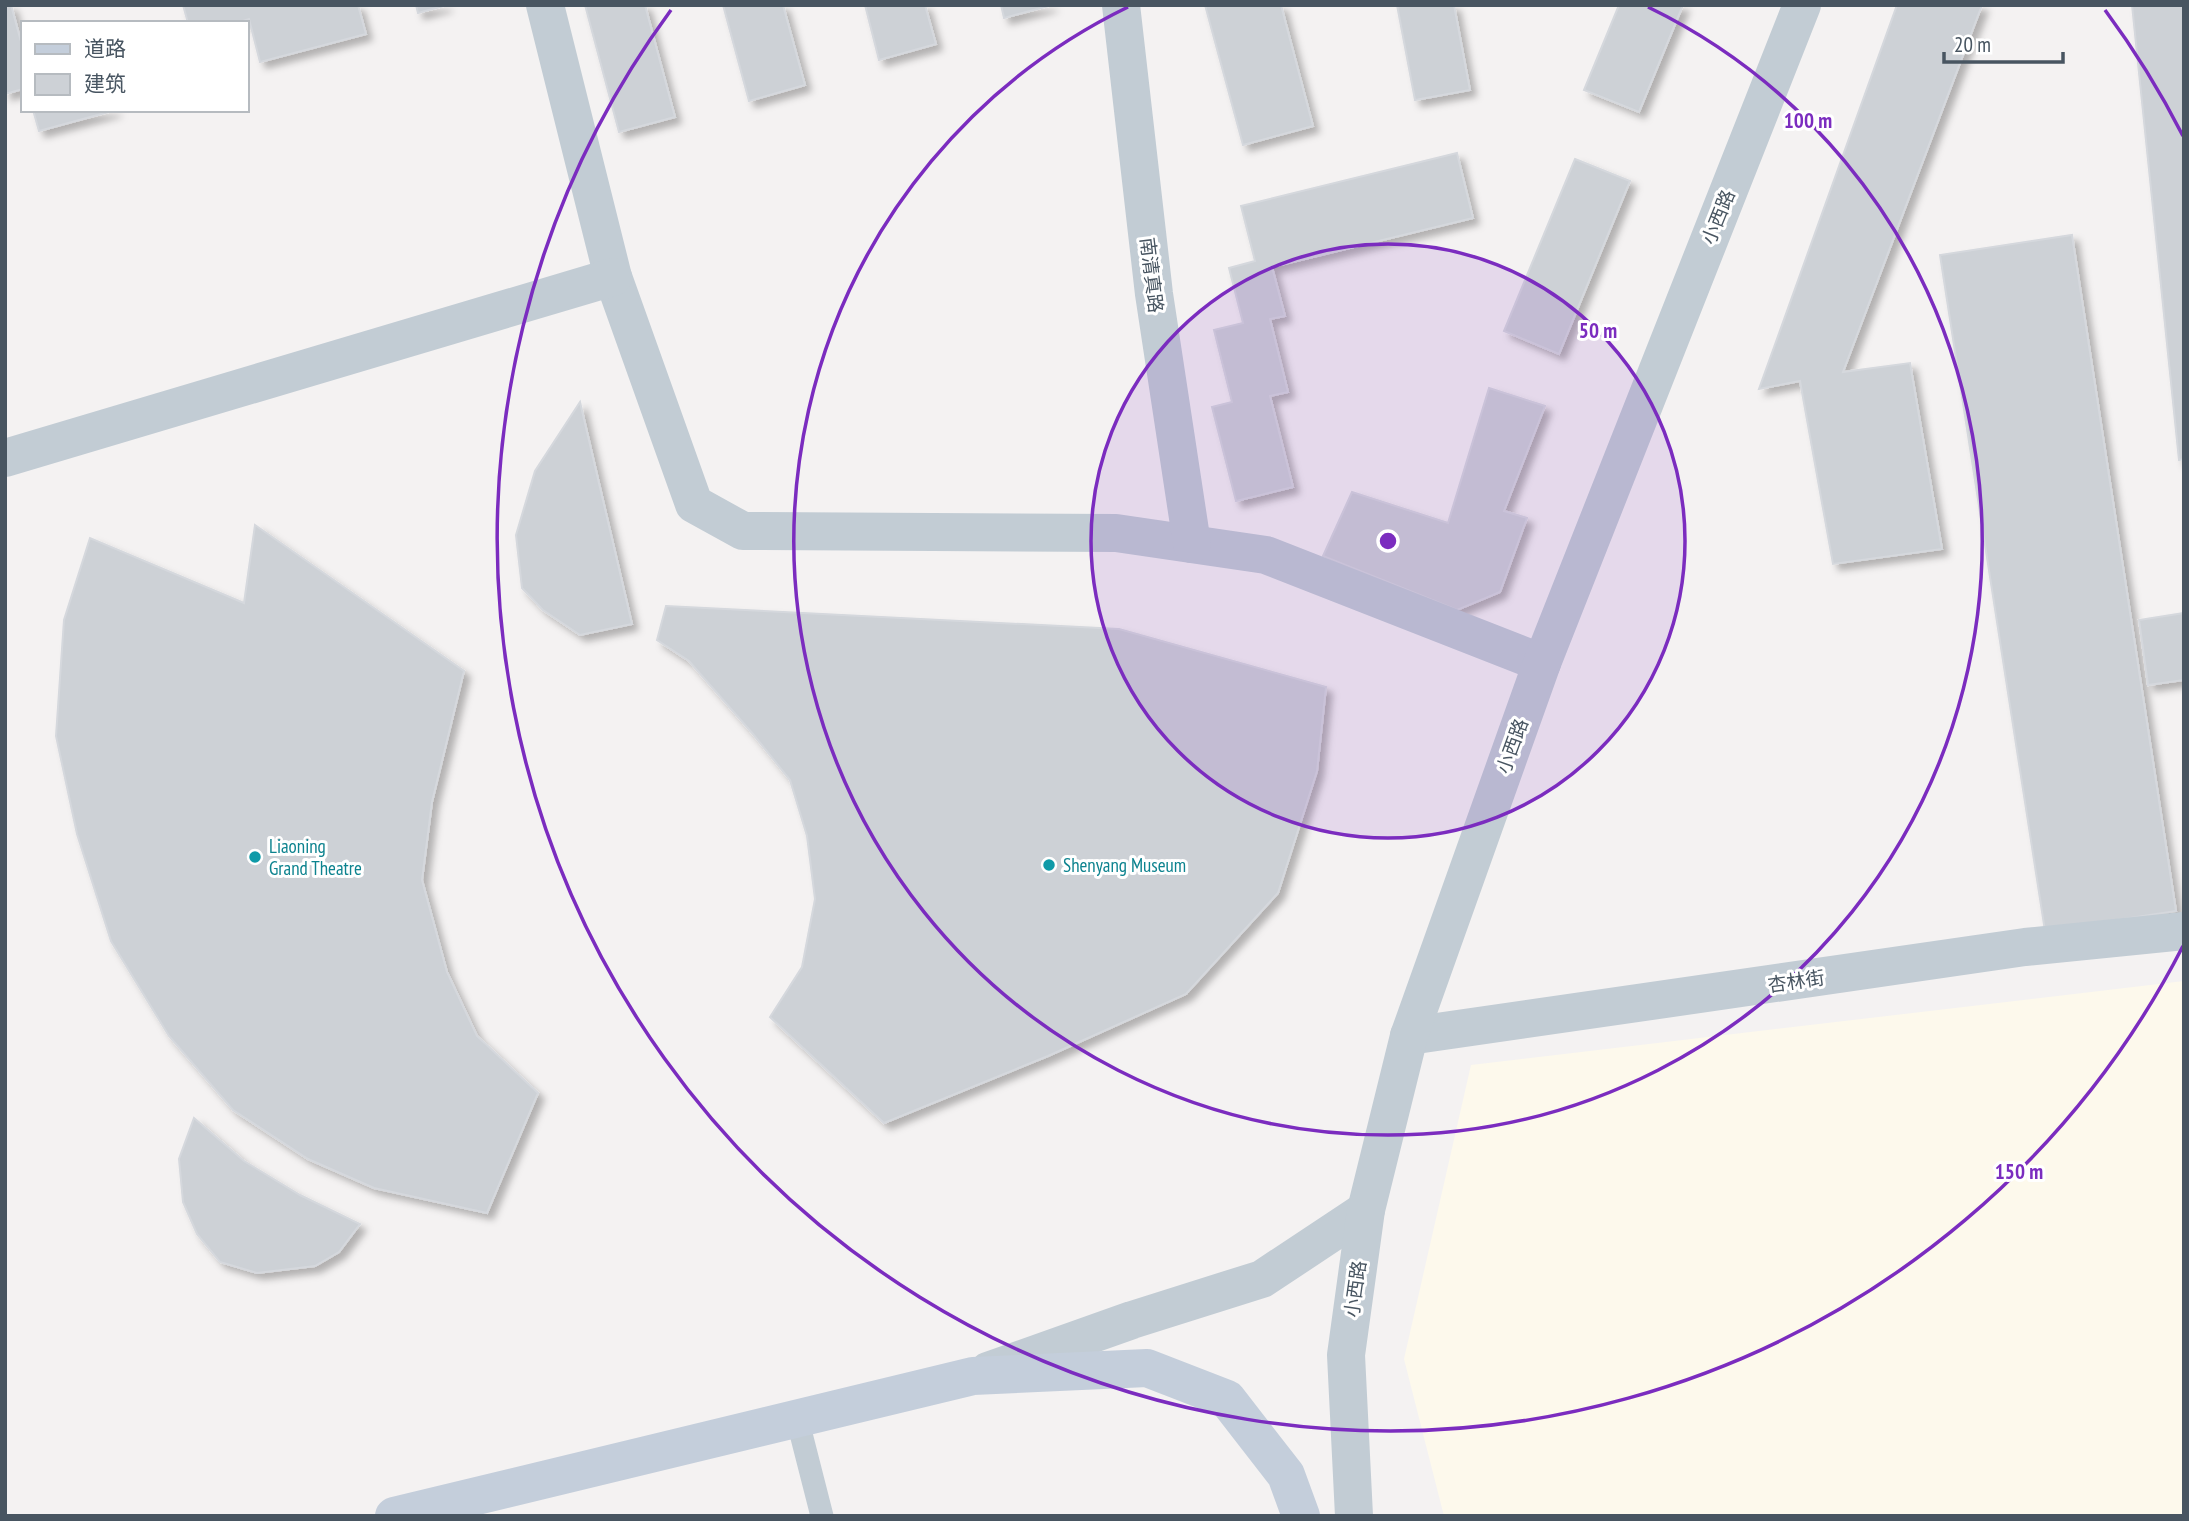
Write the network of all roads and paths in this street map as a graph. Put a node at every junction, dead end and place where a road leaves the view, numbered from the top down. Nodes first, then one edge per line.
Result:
1 (545, 5) edge
2 (1121, 5) edge
3 (1801, 5) edge
4 (613, 277) junction
5 (5, 458) edge
6 (1192, 544) junction
7 (1542, 663) junction
8 (2184, 931) edge
9 (1409, 1037) junction
10 (1366, 1210) junction
11 (973, 1376) junction
12 (797, 1418) junction
13 (394, 1516) edge
14 (822, 1516) edge
15 (1301, 1516) edge
16 (1354, 1516) edge

1 - 4 street
2 - 6 street, 南清真路
3 - 7 street, 小西路
4 - 5 street
4 - 6 street
6 - 7 street
7 - 9 street, 小西路
8 - 9 street, 杏林街
9 - 10 street, 小西路
10 - 11 street
10 - 16 street, 小西路
11 - 12 main road
11 - 15 main road
12 - 13 main road
12 - 14 lane

